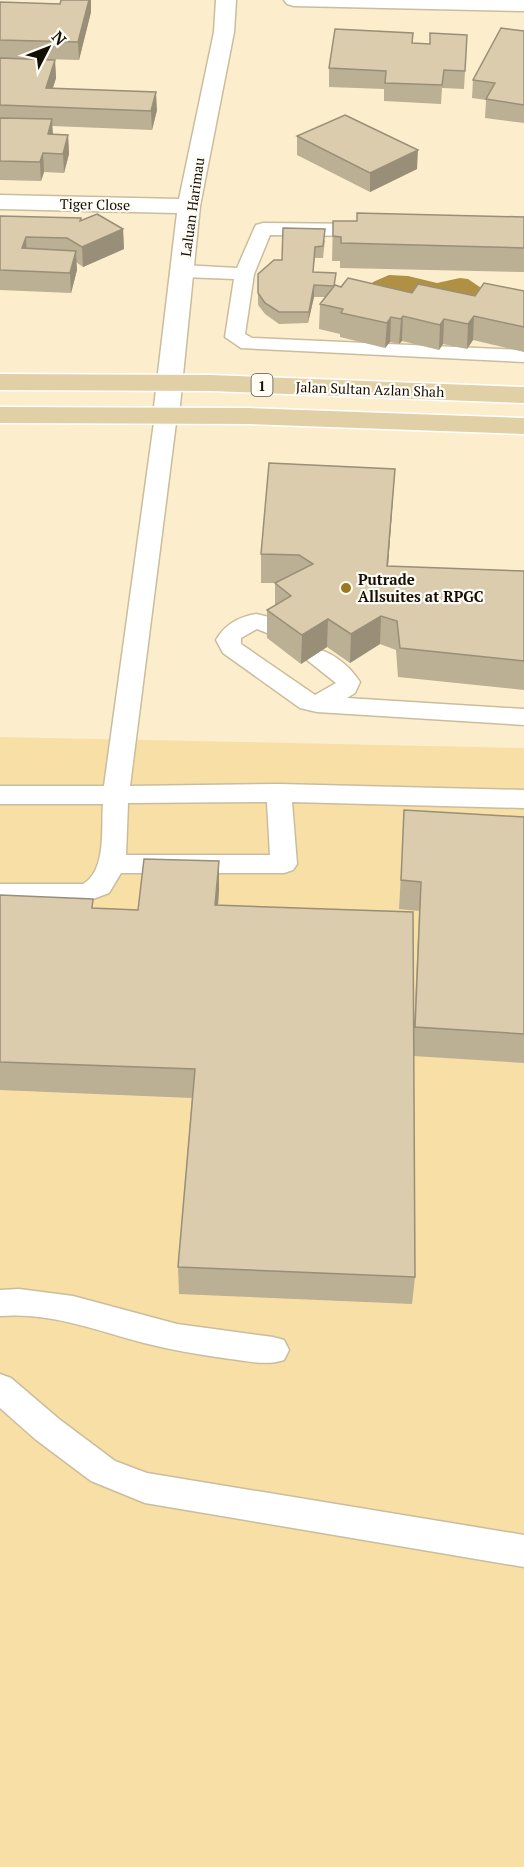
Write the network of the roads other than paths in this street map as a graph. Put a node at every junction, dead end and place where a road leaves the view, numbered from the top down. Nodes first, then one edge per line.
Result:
1 (226, 0) edge
2 (294, 0) edge
3 (419, 1) edge
4 (524, 5) edge
5 (0, 201) edge
6 (189, 206) junction
7 (392, 231) edge
8 (183, 272) junction
9 (244, 274) junction
10 (524, 356) edge
11 (0, 382) edge
12 (171, 382) junction
13 (524, 395) edge
14 (166, 415) junction
15 (0, 416) edge
16 (524, 426) edge
17 (280, 631) edge
18 (315, 655) dead end
19 (317, 704) junction
20 (524, 717) edge
21 (279, 793) junction
22 (0, 795) edge
23 (116, 795) junction
24 (524, 799) edge
25 (111, 864) junction
26 (0, 893) edge
27 (0, 1303) edge
28 (273, 1350) dead end
29 (0, 1388) edge
30 (524, 1551) edge

1 - 6 street, Laluan Harimau
2 - 3 street
3 - 4 street
5 - 6 street, Tiger Close
6 - 8 street, Laluan Harimau
7 - 9 lane
8 - 9 lane
8 - 12 street, Laluan Harimau
9 - 10 lane
11 - 12 main road, Jalan Sultan Azlan Shah / 1
12 - 13 main road, Jalan Sultan Azlan Shah / 1
12 - 14 street, Laluan Harimau
14 - 15 main road, 1
14 - 16 main road, 1
14 - 23 lane
17 - 19 lane
18 - 19 lane
19 - 20 lane
21 - 23 lane
21 - 24 lane
21 - 25 lane
22 - 23 lane
23 - 25 lane
25 - 26 lane
27 - 28 lane
29 - 30 lane

